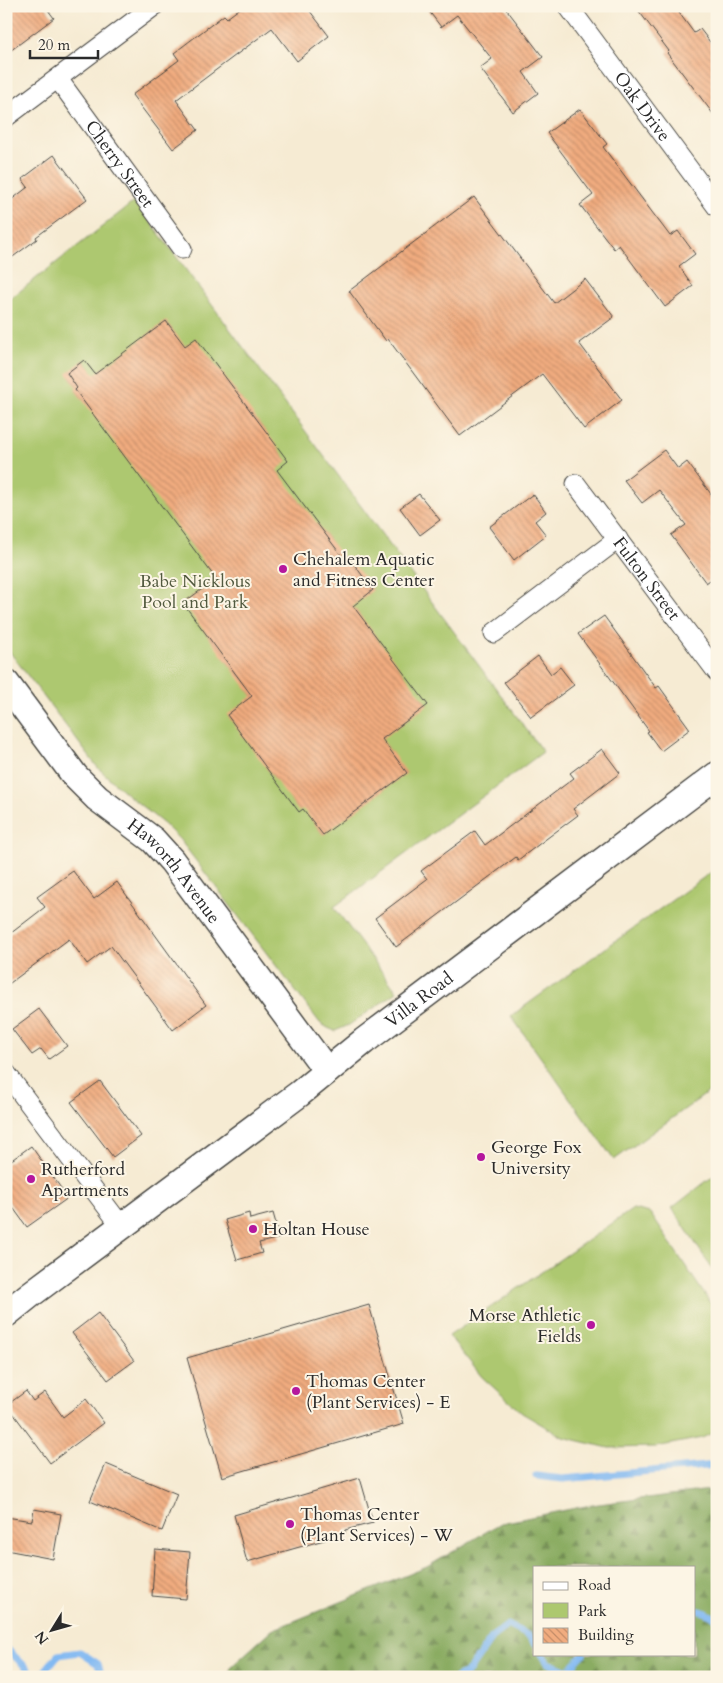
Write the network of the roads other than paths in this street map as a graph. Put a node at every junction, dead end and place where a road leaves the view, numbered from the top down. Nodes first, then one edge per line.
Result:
1 (154, 6) edge
2 (568, 6) edge
3 (58, 79) junction
4 (6, 117) edge
5 (717, 207) edge
6 (182, 249) dead end
7 (576, 484) dead end
8 (618, 539) junction
9 (494, 633) dead end
10 (717, 672) edge
11 (6, 683) edge
12 (717, 775) edge
13 (327, 1072) junction
14 (6, 1074) edge
15 (122, 1227) junction
16 (6, 1314) edge

1 - 3 street
2 - 5 street, Oak Drive
3 - 4 street
3 - 6 street, Cherry Street
7 - 8 street, Fulton Street
8 - 9 street
8 - 10 street, Fulton Street
11 - 13 main road, Haworth Avenue
12 - 13 main road, Villa Road
13 - 15 main road, Villa Road
14 - 15 street
15 - 16 main road, Villa Road

